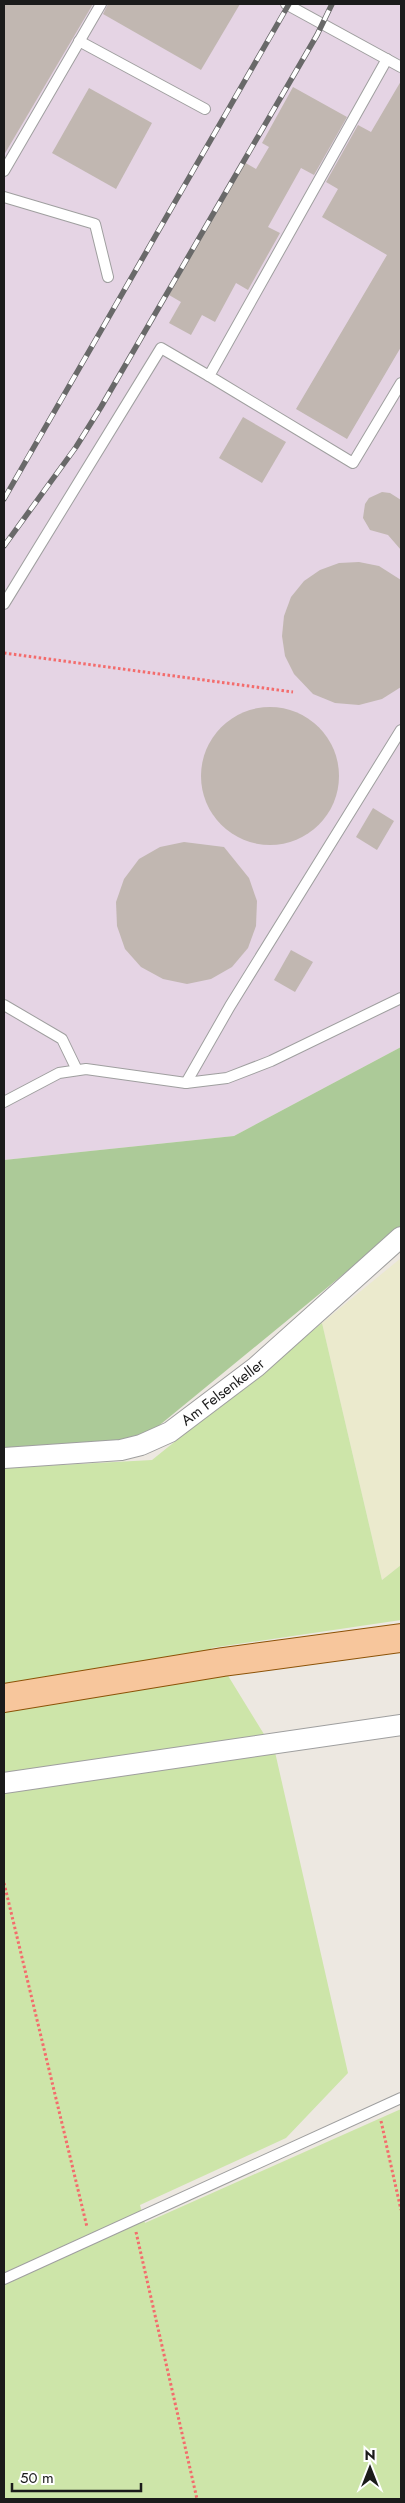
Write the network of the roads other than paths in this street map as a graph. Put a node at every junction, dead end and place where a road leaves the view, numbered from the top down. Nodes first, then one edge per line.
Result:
1 (101, 4) edge
2 (286, 4) edge
3 (79, 41) junction
4 (387, 59) junction
5 (401, 67) edge
6 (205, 109) dead end
7 (4, 171) edge
8 (4, 197) edge
9 (108, 277) dead end
10 (209, 376) junction
11 (401, 383) edge
12 (4, 604) edge
13 (401, 730) edge
14 (401, 998) edge
15 (4, 1005) edge
16 (77, 1070) junction
17 (186, 1083) junction
18 (4, 1102) edge
19 (401, 1237) edge
20 (4, 1458) edge
21 (401, 1638) edge
22 (4, 1698) edge
23 (401, 1725) edge
24 (4, 1783) edge
25 (401, 2098) edge
26 (4, 2279) edge

1 - 3 lane
2 - 4 lane
3 - 6 lane
3 - 7 lane
4 - 5 lane
4 - 10 lane
8 - 9 lane
10 - 11 lane
10 - 12 lane
13 - 17 lane
14 - 17 lane
15 - 16 lane
16 - 17 lane
16 - 18 lane
19 - 20 street, Am Felsenkeller
21 - 22 main road
23 - 24 street
25 - 26 lane

